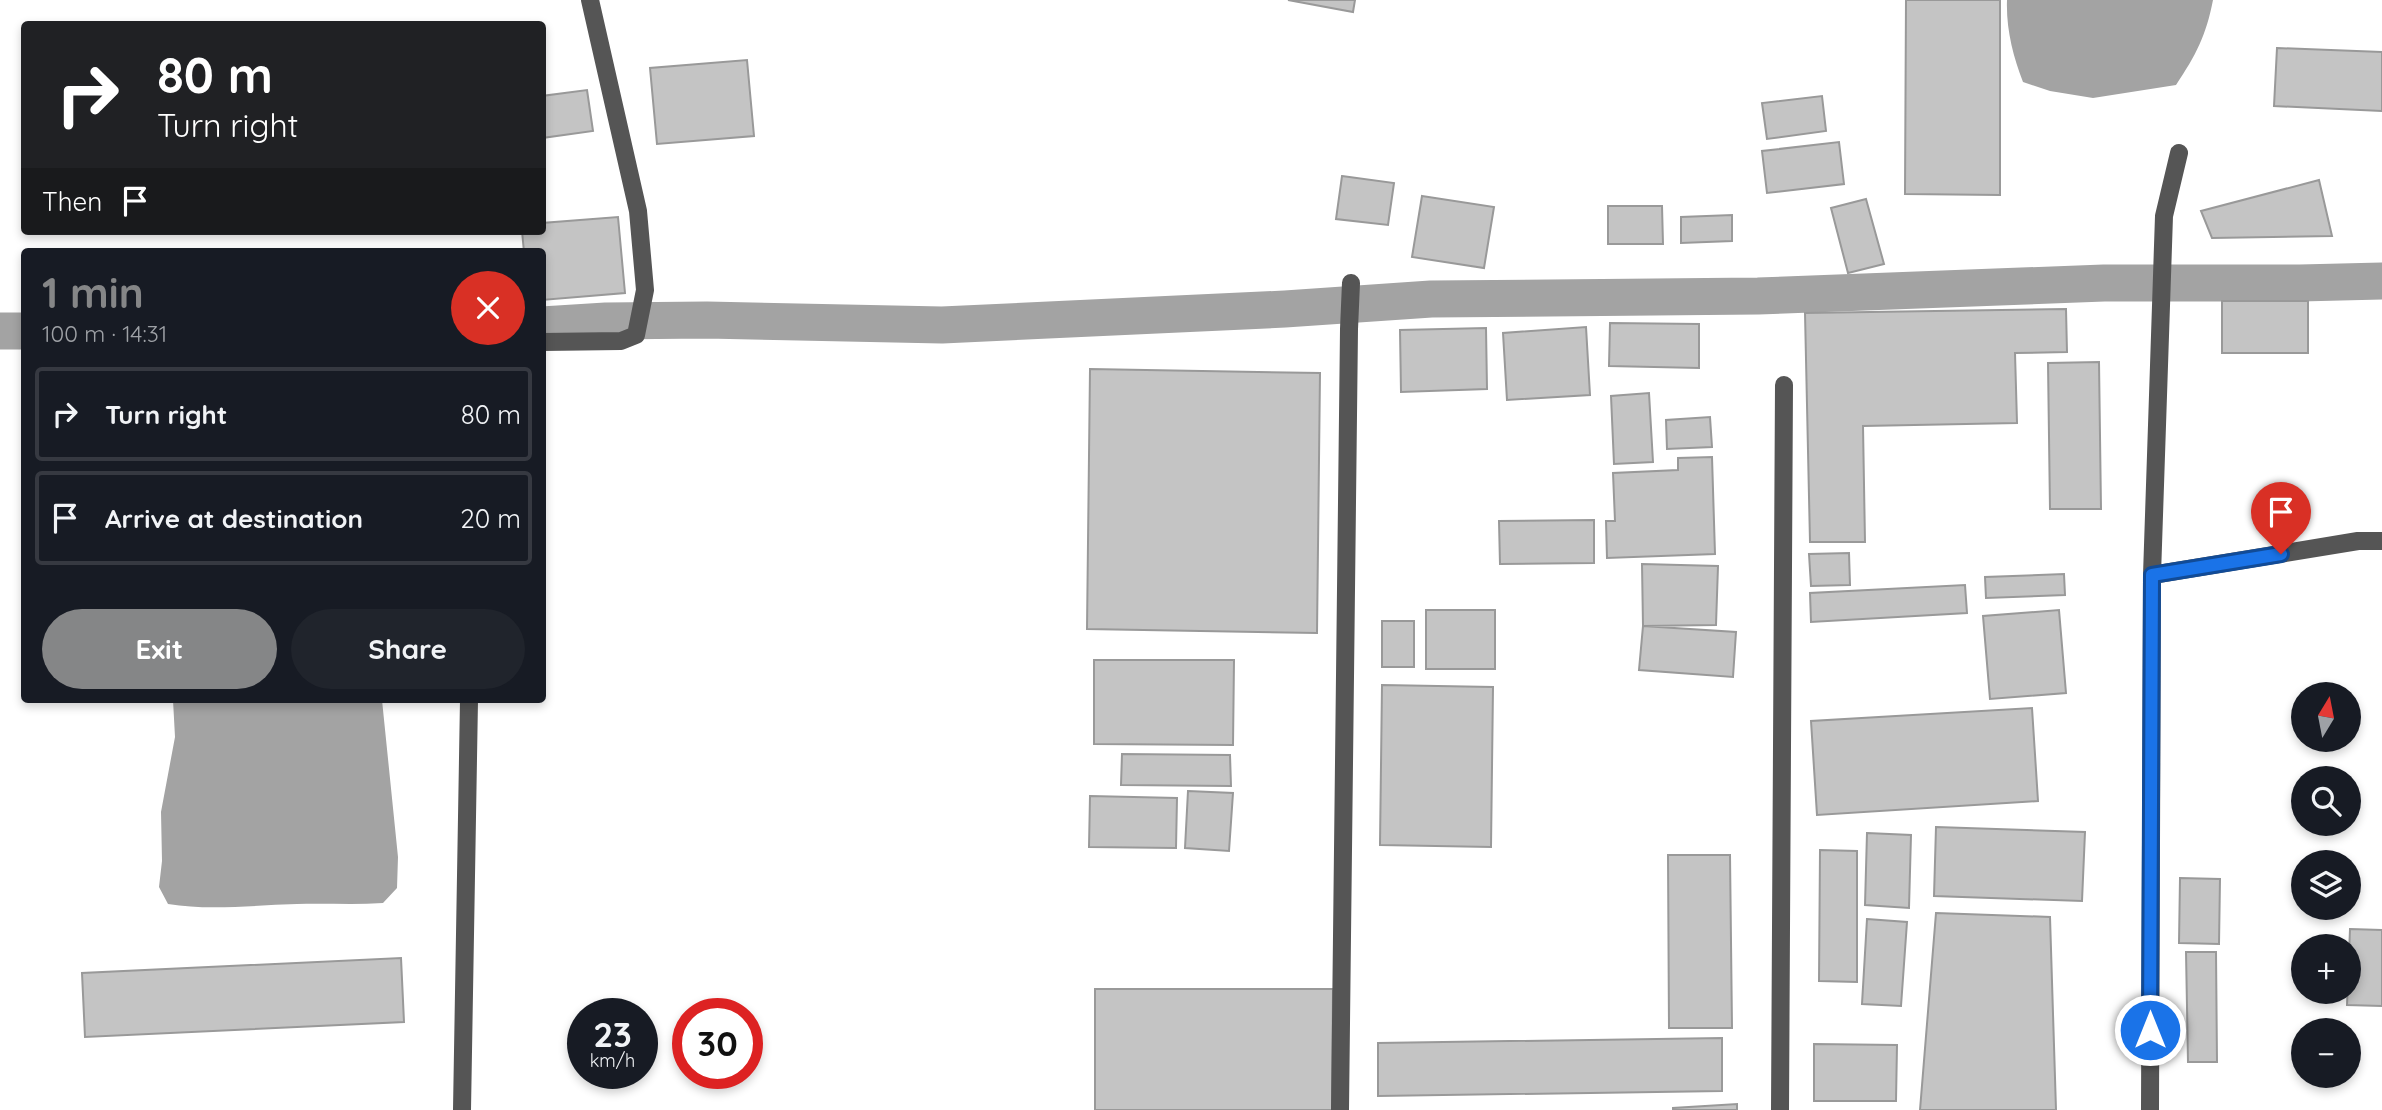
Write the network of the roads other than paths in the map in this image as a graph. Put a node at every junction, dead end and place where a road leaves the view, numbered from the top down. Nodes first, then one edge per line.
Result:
1 (590, 0) edge
2 (2179, 153) dead end
3 (1351, 283) dead end
4 (546, 342) edge
5 (1784, 385) dead end
6 (2382, 541) edge
7 (2152, 575) junction
8 (469, 703) edge
9 (462, 1110) edge
10 (1340, 1110) edge
11 (1780, 1110) edge
12 (2150, 1110) edge

1 - 4 street
2 - 7 street
3 - 10 street
5 - 11 street
6 - 7 street
7 - 12 street
8 - 9 street

